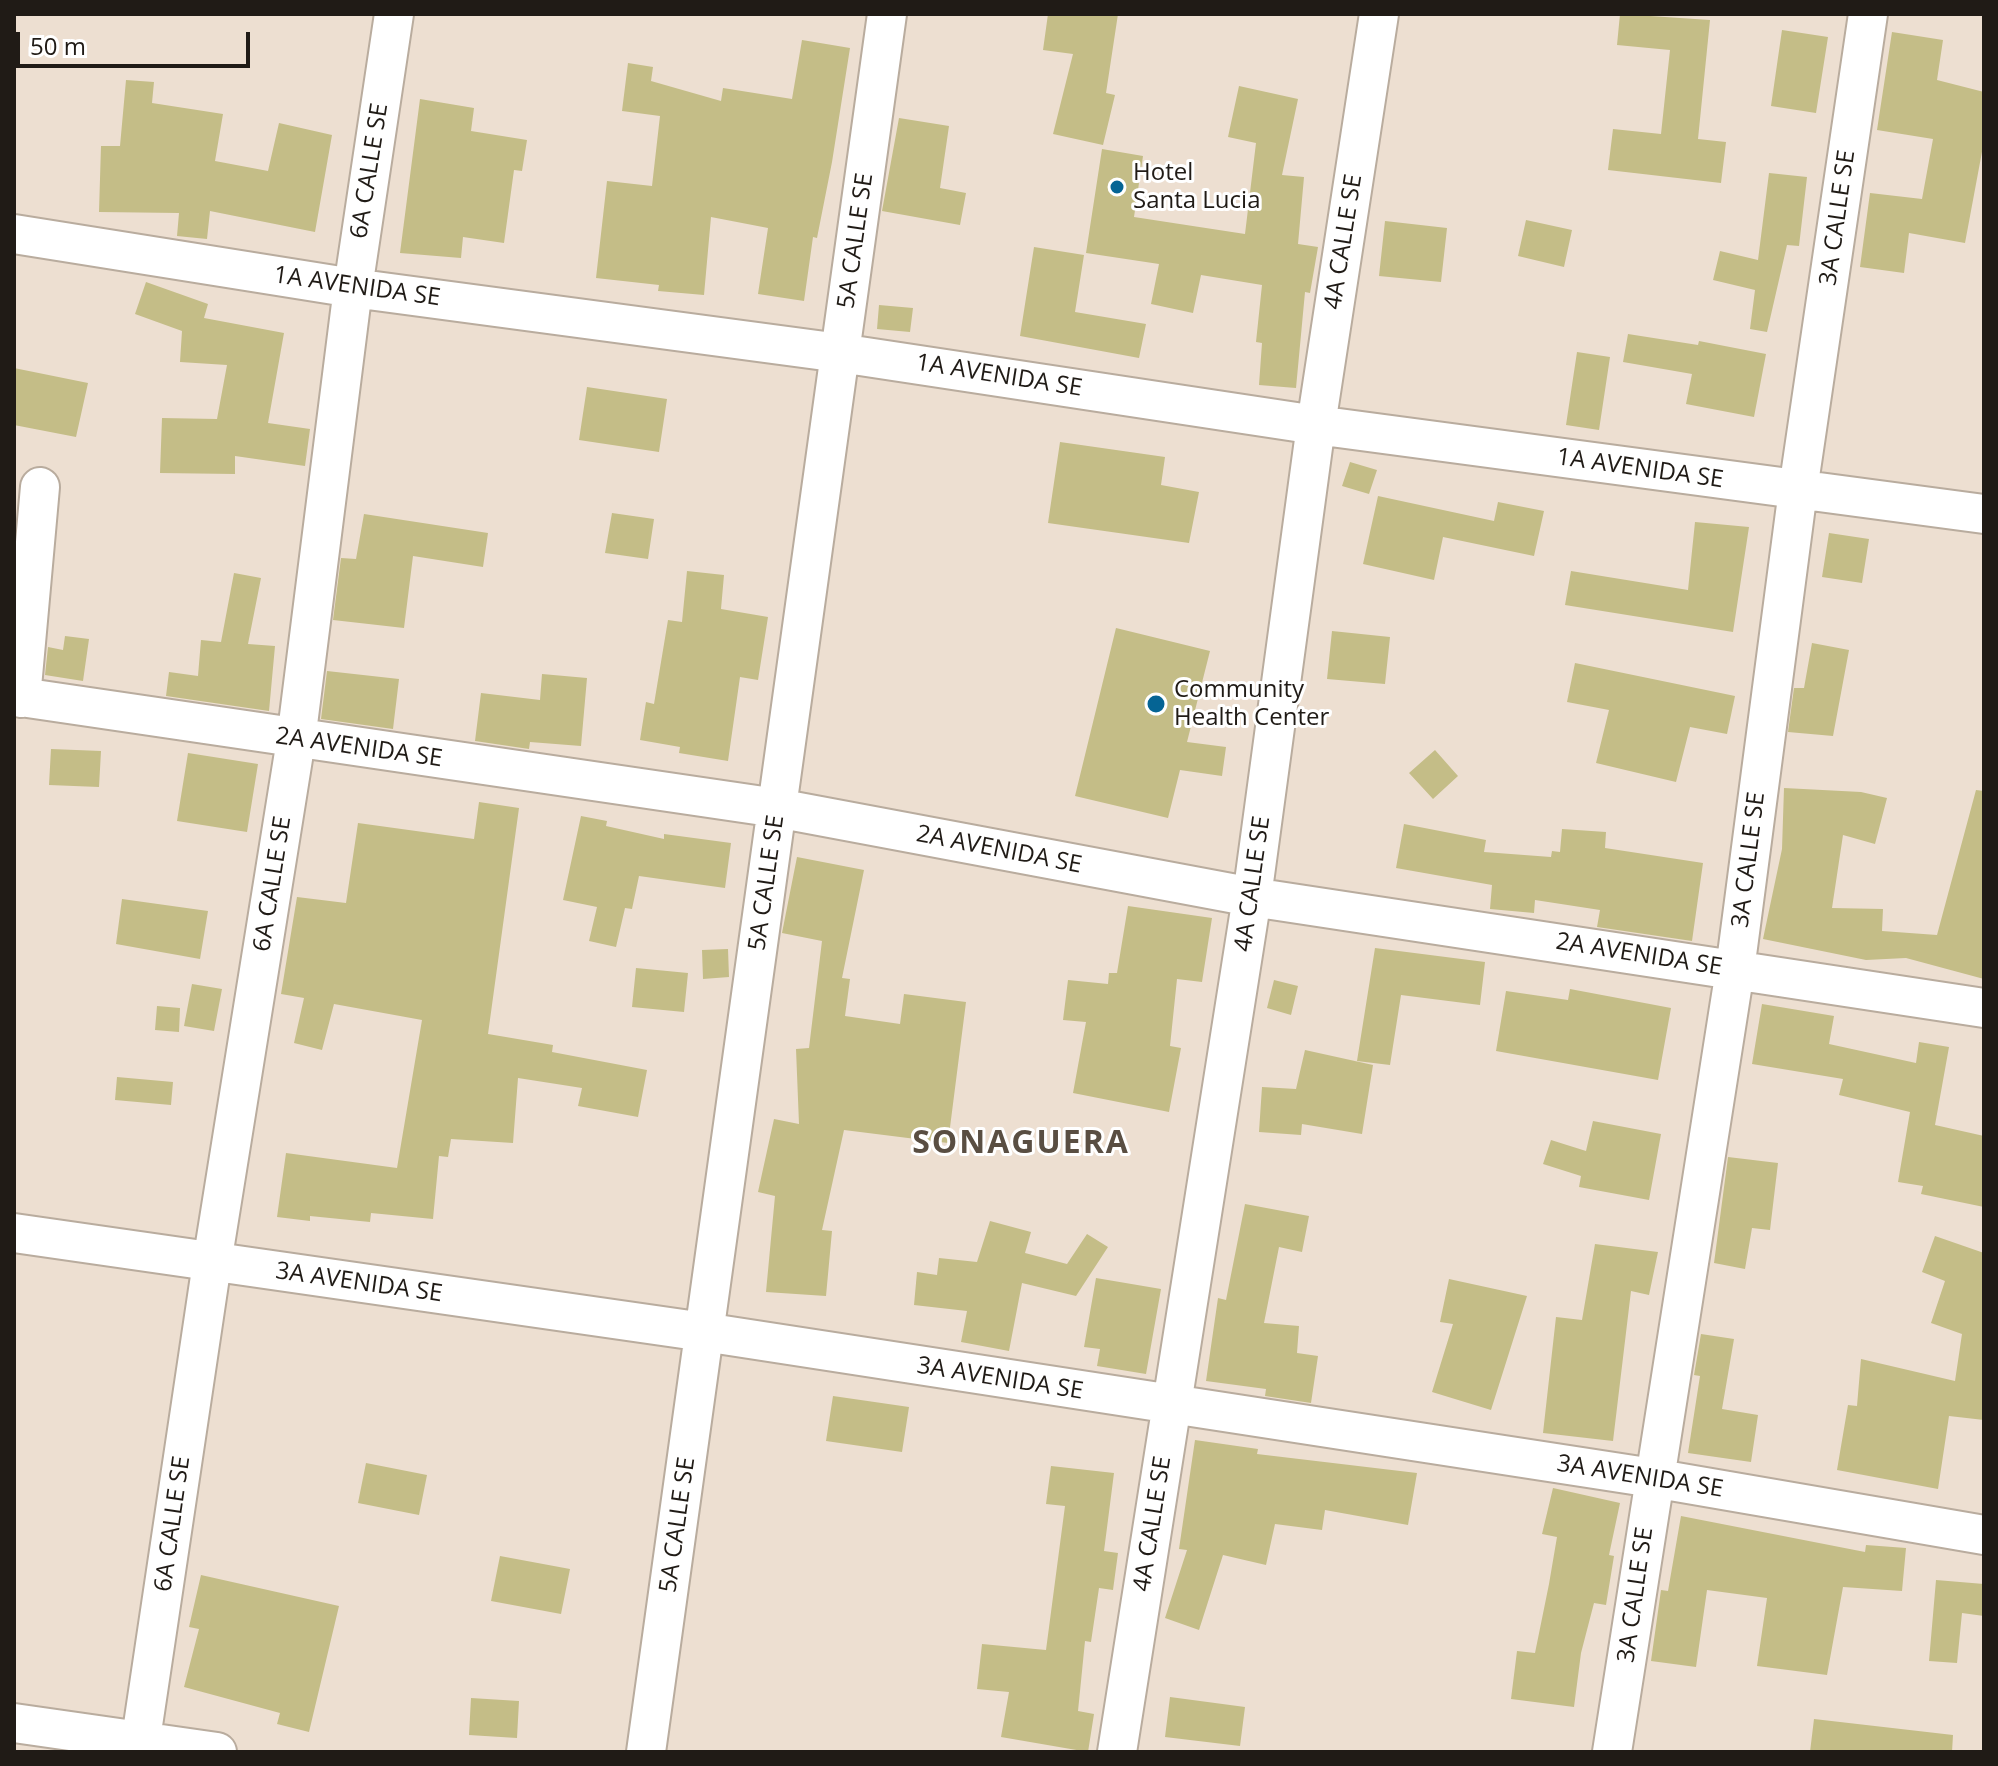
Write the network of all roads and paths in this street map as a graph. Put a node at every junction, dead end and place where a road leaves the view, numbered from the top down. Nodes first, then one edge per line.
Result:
1 (394, 14) edge
2 (887, 14) edge
3 (1379, 14) edge
4 (1868, 14) edge
5 (14, 234) edge
6 (353, 288) junction
7 (840, 353) junction
8 (1316, 425) junction
9 (40, 487) dead end
10 (1798, 490) junction
11 (1984, 514) edge
12 (18, 697) edge
13 (296, 740) junction
14 (777, 808) junction
15 (1252, 897) junction
16 (1735, 970) junction
17 (1984, 1008) edge
18 (14, 1233) edge
19 (212, 1263) junction
20 (704, 1332) junction
21 (1171, 1406) junction
22 (1653, 1478) junction
23 (1984, 1535) edge
24 (14, 1723) edge
25 (140, 1747) edge
26 (217, 1752) edge
27 (646, 1752) edge
28 (1117, 1752) edge
29 (1612, 1752) edge

1 - 6 street, 6A CALLE SE
2 - 7 street, 5A CALLE SE
3 - 8 street, 4A CALLE SE
4 - 10 street, 3A CALLE SE
5 - 6 street, 1A AVENIDA SE
6 - 7 street, 1A AVENIDA SE
6 - 13 street, 6A CALLE SE
7 - 8 street, 1A AVENIDA SE
7 - 14 street, 5A CALLE SE
8 - 10 street, 1A AVENIDA SE
8 - 15 street, 4A CALLE SE
9 - 12 street
10 - 11 street, 1A AVENIDA SE
10 - 16 street, 3A CALLE SE
12 - 13 street, 2A AVENIDA SE
13 - 14 street, 2A AVENIDA SE
13 - 19 street, 6A CALLE SE
14 - 15 street, 2A AVENIDA SE
14 - 20 street, 5A CALLE SE
15 - 16 street, 2A AVENIDA SE
15 - 21 street, 4A CALLE SE
16 - 17 street, 2A AVENIDA SE
16 - 22 street, 3A CALLE SE
18 - 19 street, 3A AVENIDA SE
19 - 20 street, 3A AVENIDA SE
19 - 25 street, 6A CALLE SE
20 - 21 street, 3A AVENIDA SE
20 - 27 street, 5A CALLE SE
21 - 22 street, 3A AVENIDA SE
21 - 28 street, 4A CALLE SE
22 - 23 street, 3A AVENIDA SE
22 - 29 street, 3A CALLE SE
24 - 25 street
25 - 26 street

